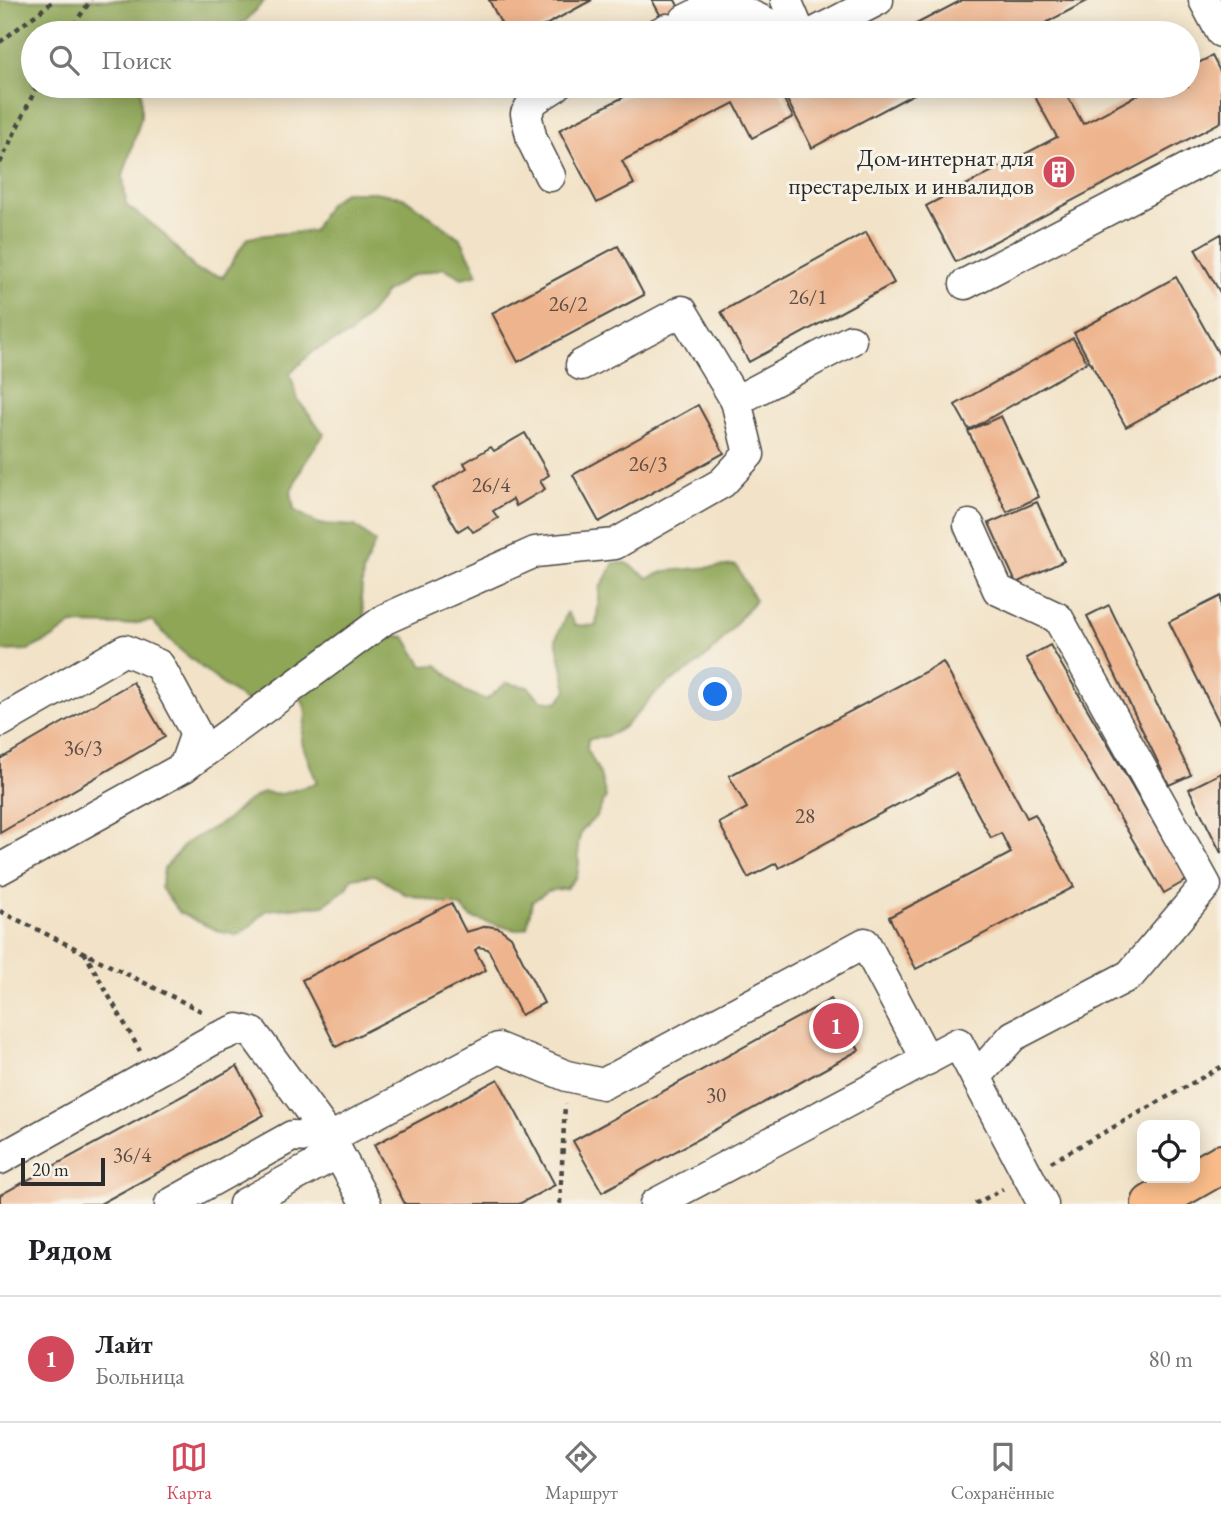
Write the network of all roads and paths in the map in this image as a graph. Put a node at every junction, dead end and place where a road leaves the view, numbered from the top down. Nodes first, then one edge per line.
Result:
1 (55, 0) edge
2 (91, 0) edge
3 (786, 0) edge
4 (878, 0) edge
5 (1204, 0) edge
6 (28, 21) edge
7 (76, 21) edge
8 (682, 21) edge
9 (763, 21) edge
10 (795, 21) edge
11 (837, 21) edge
12 (21, 26) edge
13 (1221, 32) edge
14 (0, 42) edge
15 (31, 98) edge
16 (537, 98) edge
17 (1221, 151) edge
18 (0, 163) edge
19 (550, 176) dead end
20 (965, 284) dead end
21 (851, 340) dead end
22 (581, 365) dead end
23 (736, 401) junction
24 (969, 525) dead end
25 (0, 722) edge
26 (184, 767) junction
27 (0, 869) edge
28 (0, 911) edge
29 (84, 953) junction
30 (238, 1029) junction
31 (927, 1060) junction
32 (1221, 1067) edge
33 (152, 1073) junction
34 (567, 1076) junction
35 (976, 1077) junction
36 (334, 1145) junction
37 (0, 1159) edge
38 (1221, 1164) edge
39 (1028, 1175) junction
40 (170, 1204) edge
41 (244, 1204) edge
42 (366, 1204) edge
43 (560, 1204) edge
44 (655, 1204) edge
45 (975, 1204) edge
46 (1043, 1204) edge
47 (1151, 1204) edge

1 - 6 path
2 - 7 path
3 - 10 lane
4 - 11 lane
5 - 13 lane
8 - 9 lane
12 - 14 path
15 - 18 path
16 - 19 lane
17 - 20 lane
21 - 23 lane
22 - 23 lane
23 - 26 lane
24 - 35 lane
25 - 26 lane
26 - 27 lane
28 - 29 path
29 - 30 path
29 - 33 path
30 - 33 lane
30 - 36 lane
31 - 34 lane
31 - 35 lane
31 - 44 lane
32 - 39 path
33 - 37 lane
34 - 36 lane
34 - 43 path
35 - 39 lane
36 - 40 lane
36 - 41 lane
36 - 42 lane
38 - 47 main road
39 - 45 path
39 - 46 lane

